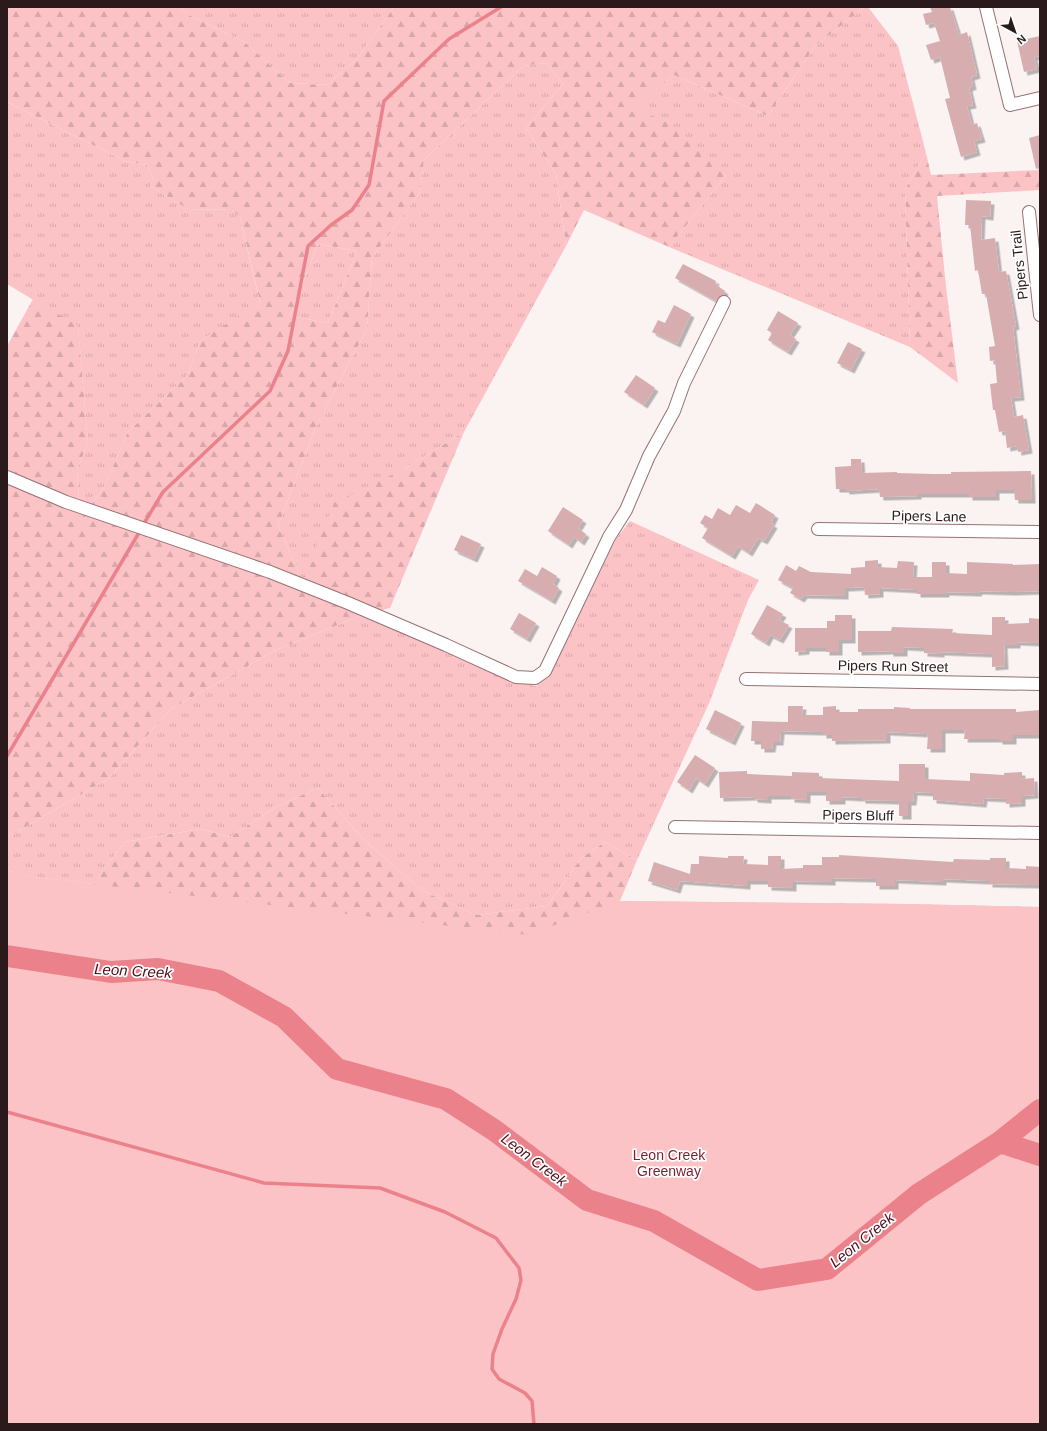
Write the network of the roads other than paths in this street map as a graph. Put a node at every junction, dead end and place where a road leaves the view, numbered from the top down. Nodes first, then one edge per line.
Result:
1 (986, 7) edge
2 (1040, 98) edge
3 (1029, 212) dead end
4 (724, 302) dead end
5 (1040, 315) edge
6 (7, 477) edge
7 (818, 529) dead end
8 (1040, 532) edge
9 (746, 679) dead end
10 (1040, 684) edge
11 (675, 827) dead end
12 (1040, 833) edge

1 - 2 street
3 - 5 street, Pipers Trail
4 - 6 street
7 - 8 street, Pipers Lane
9 - 10 street, Pipers Run Street
11 - 12 street, Pipers Bluff

